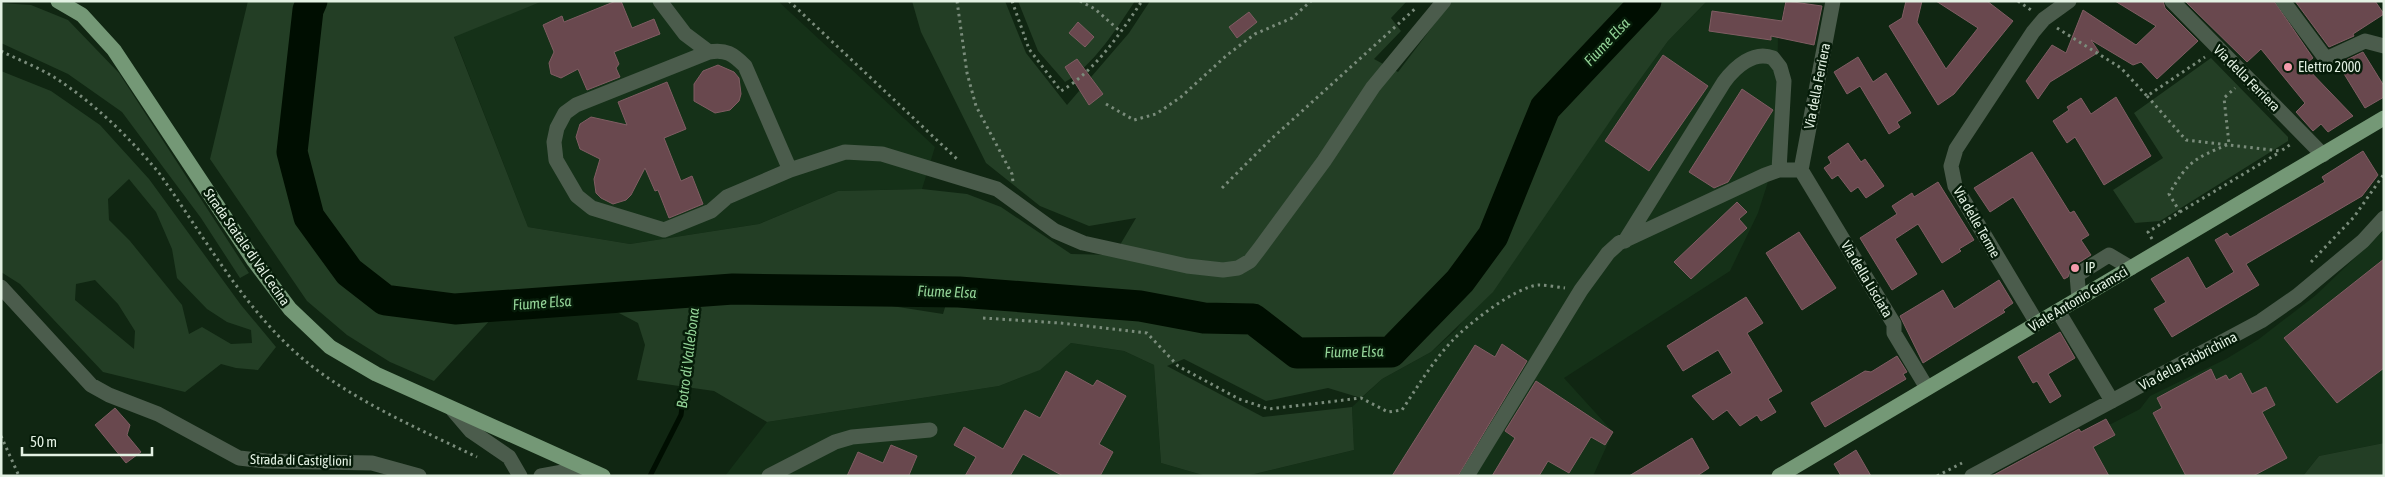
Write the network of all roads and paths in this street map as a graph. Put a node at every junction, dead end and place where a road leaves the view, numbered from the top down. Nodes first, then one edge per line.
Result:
1 (58, 1) edge
2 (660, 1) edge
3 (789, 1) edge
4 (957, 1) edge
5 (1012, 1) edge
6 (1080, 1) edge
7 (1142, 1) edge
8 (1311, 1) edge
9 (1423, 1) edge
10 (1444, 1) edge
11 (1833, 1) edge
12 (2018, 1) edge
13 (2069, 1) edge
14 (2172, 1) edge
15 (2283, 1) edge
16 (2044, 19) junction
17 (1121, 32) junction
18 (2384, 46) edge
19 (2218, 49) junction
20 (709, 52) junction
21 (2247, 78) junction
22 (2147, 96) junction
23 (1106, 104) dead end
24 (2381, 120) edge
25 (2304, 136) junction
26 (2229, 144) junction
27 (2280, 151) junction
28 (2323, 155) junction
29 (960, 161) dead end
30 (790, 170) junction
31 (1779, 170) junction
32 (1800, 170) junction
33 (2384, 174) edge
34 (1222, 188) dead end
35 (1018, 206) junction
36 (2180, 212) junction
37 (2384, 218) edge
38 (1625, 241) junction
39 (2159, 251) junction
40 (2307, 265) dead end
41 (2131, 268) junction
42 (1, 287) edge
43 (1581, 290) junction
44 (2079, 299) junction
45 (2058, 311) junction
46 (983, 318) dead end
47 (2037, 324) junction
48 (1927, 388) junction
49 (2112, 401) junction
50 (453, 410) junction
51 (930, 430) dead end
52 (1, 436) edge
53 (1966, 461) dead end
54 (585, 468) junction
55 (18, 476) edge
56 (419, 476) edge
57 (520, 476) edge
58 (541, 476) edge
59 (603, 476) edge
60 (769, 476) edge
61 (1467, 476) edge
62 (1779, 476) edge
63 (1937, 476) edge
64 (1972, 476) edge

1 - 50 main road, Strada Statale di Val Cecina
2 - 20 street
3 - 29 path
4 - 35 path
5 - 17 path
6 - 17 path
7 - 17 path
8 - 23 path
9 - 34 path
10 - 35 street
11 - 32 street, Via della Ferriera
12 - 16 path
13 - 16 street, Via delle Terme
14 - 19 street, Via della Ferriera
15 - 18 street
16 - 22 path
16 - 47 street, Via delle Terme
19 - 21 street, Via della Ferriera
19 - 22 path
20 - 30 street
20 - 30 street
21 - 25 street, Via della Ferriera
21 - 26 path
22 - 26 path
24 - 28 main road, Viale Antonio Gramsci
25 - 27 path
25 - 28 street, Via della Ferriera
26 - 27 path
26 - 36 path
27 - 36 path
28 - 39 main road, Viale Antonio Gramsci
30 - 35 street
31 - 32 street
31 - 38 street
31 - 38 street
32 - 48 street, Via della Lisciata
33 - 40 path
36 - 39 path
37 - 49 street, Via della Fabbrichina
38 - 43 street
39 - 41 main road, Viale Antonio Gramsci
41 - 44 main road, Viale Antonio Gramsci
41 - 44 street
42 - 56 street, Strada di Castiglioni
43 - 46 path
43 - 61 street
44 - 45 main road, Viale Antonio Gramsci
45 - 47 main road, Viale Antonio Gramsci
45 - 49 street
47 - 48 main road, Viale Antonio Gramsci
48 - 62 main road, Viale Antonio Gramsci
49 - 64 street, Via della Fabbrichina
50 - 54 main road, Strada Statale di Val Cecina
50 - 57 street
51 - 60 street
52 - 55 path
53 - 63 path
54 - 58 street
54 - 59 main road, Strada Statale di Val Cecina

